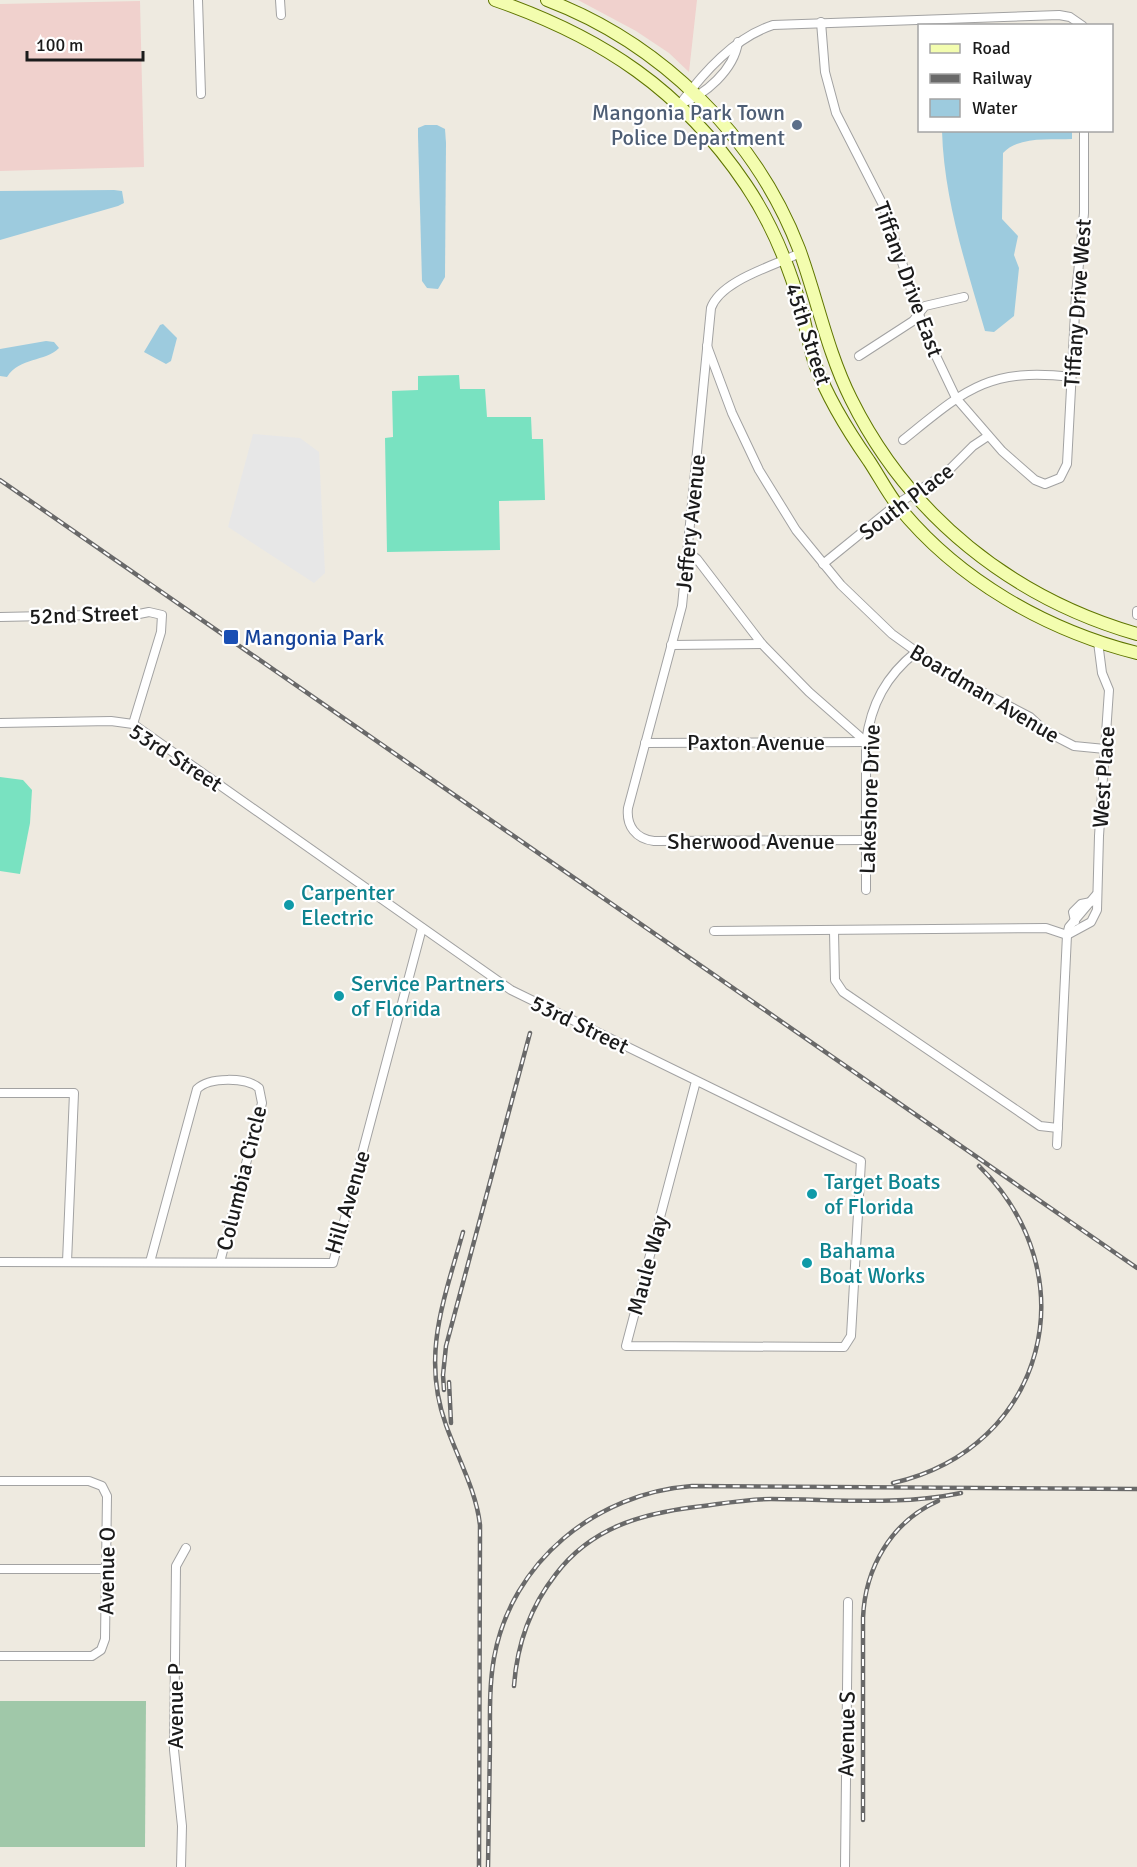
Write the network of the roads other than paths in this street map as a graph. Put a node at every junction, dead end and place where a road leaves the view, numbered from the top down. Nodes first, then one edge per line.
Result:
1 (198, 0) edge
2 (279, 0) edge
3 (495, 0) edge
4 (547, 0) edge
5 (281, 15) dead end
6 (821, 22) junction
7 (1080, 24) edge
8 (201, 94) dead end
9 (694, 94) junction
10 (680, 104) junction
11 (1084, 132) edge
12 (800, 253) junction
13 (785, 261) junction
14 (964, 297) dead end
15 (919, 312) junction
16 (707, 345) junction
17 (859, 356) dead end
18 (1071, 377) junction
19 (956, 398) junction
20 (988, 436) junction
21 (903, 440) dead end
22 (1064, 474) joint
23 (912, 494) junction
24 (897, 504) junction
25 (687, 551) junction
26 (823, 564) junction
27 (1137, 611) edge
28 (1137, 615) edge
29 (0, 617) edge
30 (1137, 634) edge
31 (1098, 642) junction
32 (762, 644) junction
33 (671, 645) junction
34 (1113, 646) junction
35 (916, 652) junction
36 (1137, 653) edge
37 (1101, 661) junction
38 (0, 723) edge
39 (132, 724) junction
40 (866, 742) junction
41 (645, 743) junction
42 (1105, 748) junction
43 (638, 836) joint
44 (866, 840) junction
45 (866, 890) dead end
46 (1094, 898) junction
47 (422, 928) junction
48 (834, 931) junction
49 (714, 932) dead end
50 (1067, 935) junction
51 (696, 1081) junction
52 (0, 1093) edge
53 (1058, 1128) junction
54 (1057, 1145) dead end
55 (0, 1262) edge
56 (67, 1262) junction
57 (150, 1262) junction
58 (220, 1262) junction
59 (733, 1347) joint
60 (0, 1481) edge
61 (186, 1548) dead end
62 (0, 1569) edge
63 (106, 1569) junction
64 (848, 1602) dead end
65 (0, 1656) edge
66 (181, 1867) edge
67 (845, 1867) edge

1 - 8 street
2 - 5 street
3 - 10 main road, 45th Street
4 - 9 main road, 45th Street
6 - 7 street
6 - 9 street
6 - 15 street, Tiffany Drive East
9 - 10 street
9 - 12 main road, 45th Street
10 - 13 main road, 45th Street
11 - 18 street, Tiffany Drive West
12 - 13 street, Jeffery Avenue
12 - 23 main road, 45th Street
13 - 16 street, Jeffery Avenue
13 - 24 main road, 45th Street
14 - 15 street
15 - 17 street
15 - 19 street, Tiffany Drive East
16 - 25 street, Jeffery Avenue
16 - 26 street, Boardman Avenue
18 - 19 street
18 - 22 street, Tiffany Drive West
19 - 20 street, Tiffany Drive East
19 - 21 street
20 - 22 street, Tiffany Drive East
20 - 23 street, South Place
23 - 24 street, South Place
23 - 30 main road, 45th Street
24 - 26 street, South Place
24 - 31 main road, 45th Street
25 - 32 street
25 - 33 street, Jeffery Avenue
26 - 35 street, Boardman Avenue
27 - 28 street
29 - 39 street, 52nd Street
30 - 34 main road
31 - 34 main road, 45th Street
31 - 37 street, West Place
32 - 33 street
32 - 40 street
33 - 41 street, Jeffery Avenue
34 - 36 main road, 45th Street
34 - 37 street
35 - 40 street, Lakeshore Drive
35 - 42 street, Boardman Avenue
37 - 42 street, West Place
38 - 39 street, 53rd Street
39 - 47 street, 53rd Street
40 - 41 street, Paxton Avenue
40 - 44 street, Lakeshore Drive
41 - 43 street, Jeffery Avenue
42 - 46 street, West Place
43 - 44 street, Sherwood Avenue
44 - 45 street, Lakeshore Drive
46 - 50 street
46 - 50 street, West Place
47 - 51 street, 53rd Street
47 - 58 street, Hill Avenue
48 - 49 street
48 - 50 street
48 - 53 street
50 - 53 street
51 - 59 street, Maule Way
51 - 59 street, 53rd Street
52 - 56 street
53 - 54 street
55 - 56 street, Hill Avenue
56 - 57 street, Hill Avenue
57 - 58 street, Hill Avenue
57 - 58 street, Columbia Circle
60 - 63 street, Avenue O
61 - 66 street, Avenue P
62 - 63 street
63 - 65 street, Avenue O
64 - 67 street, Avenue S

